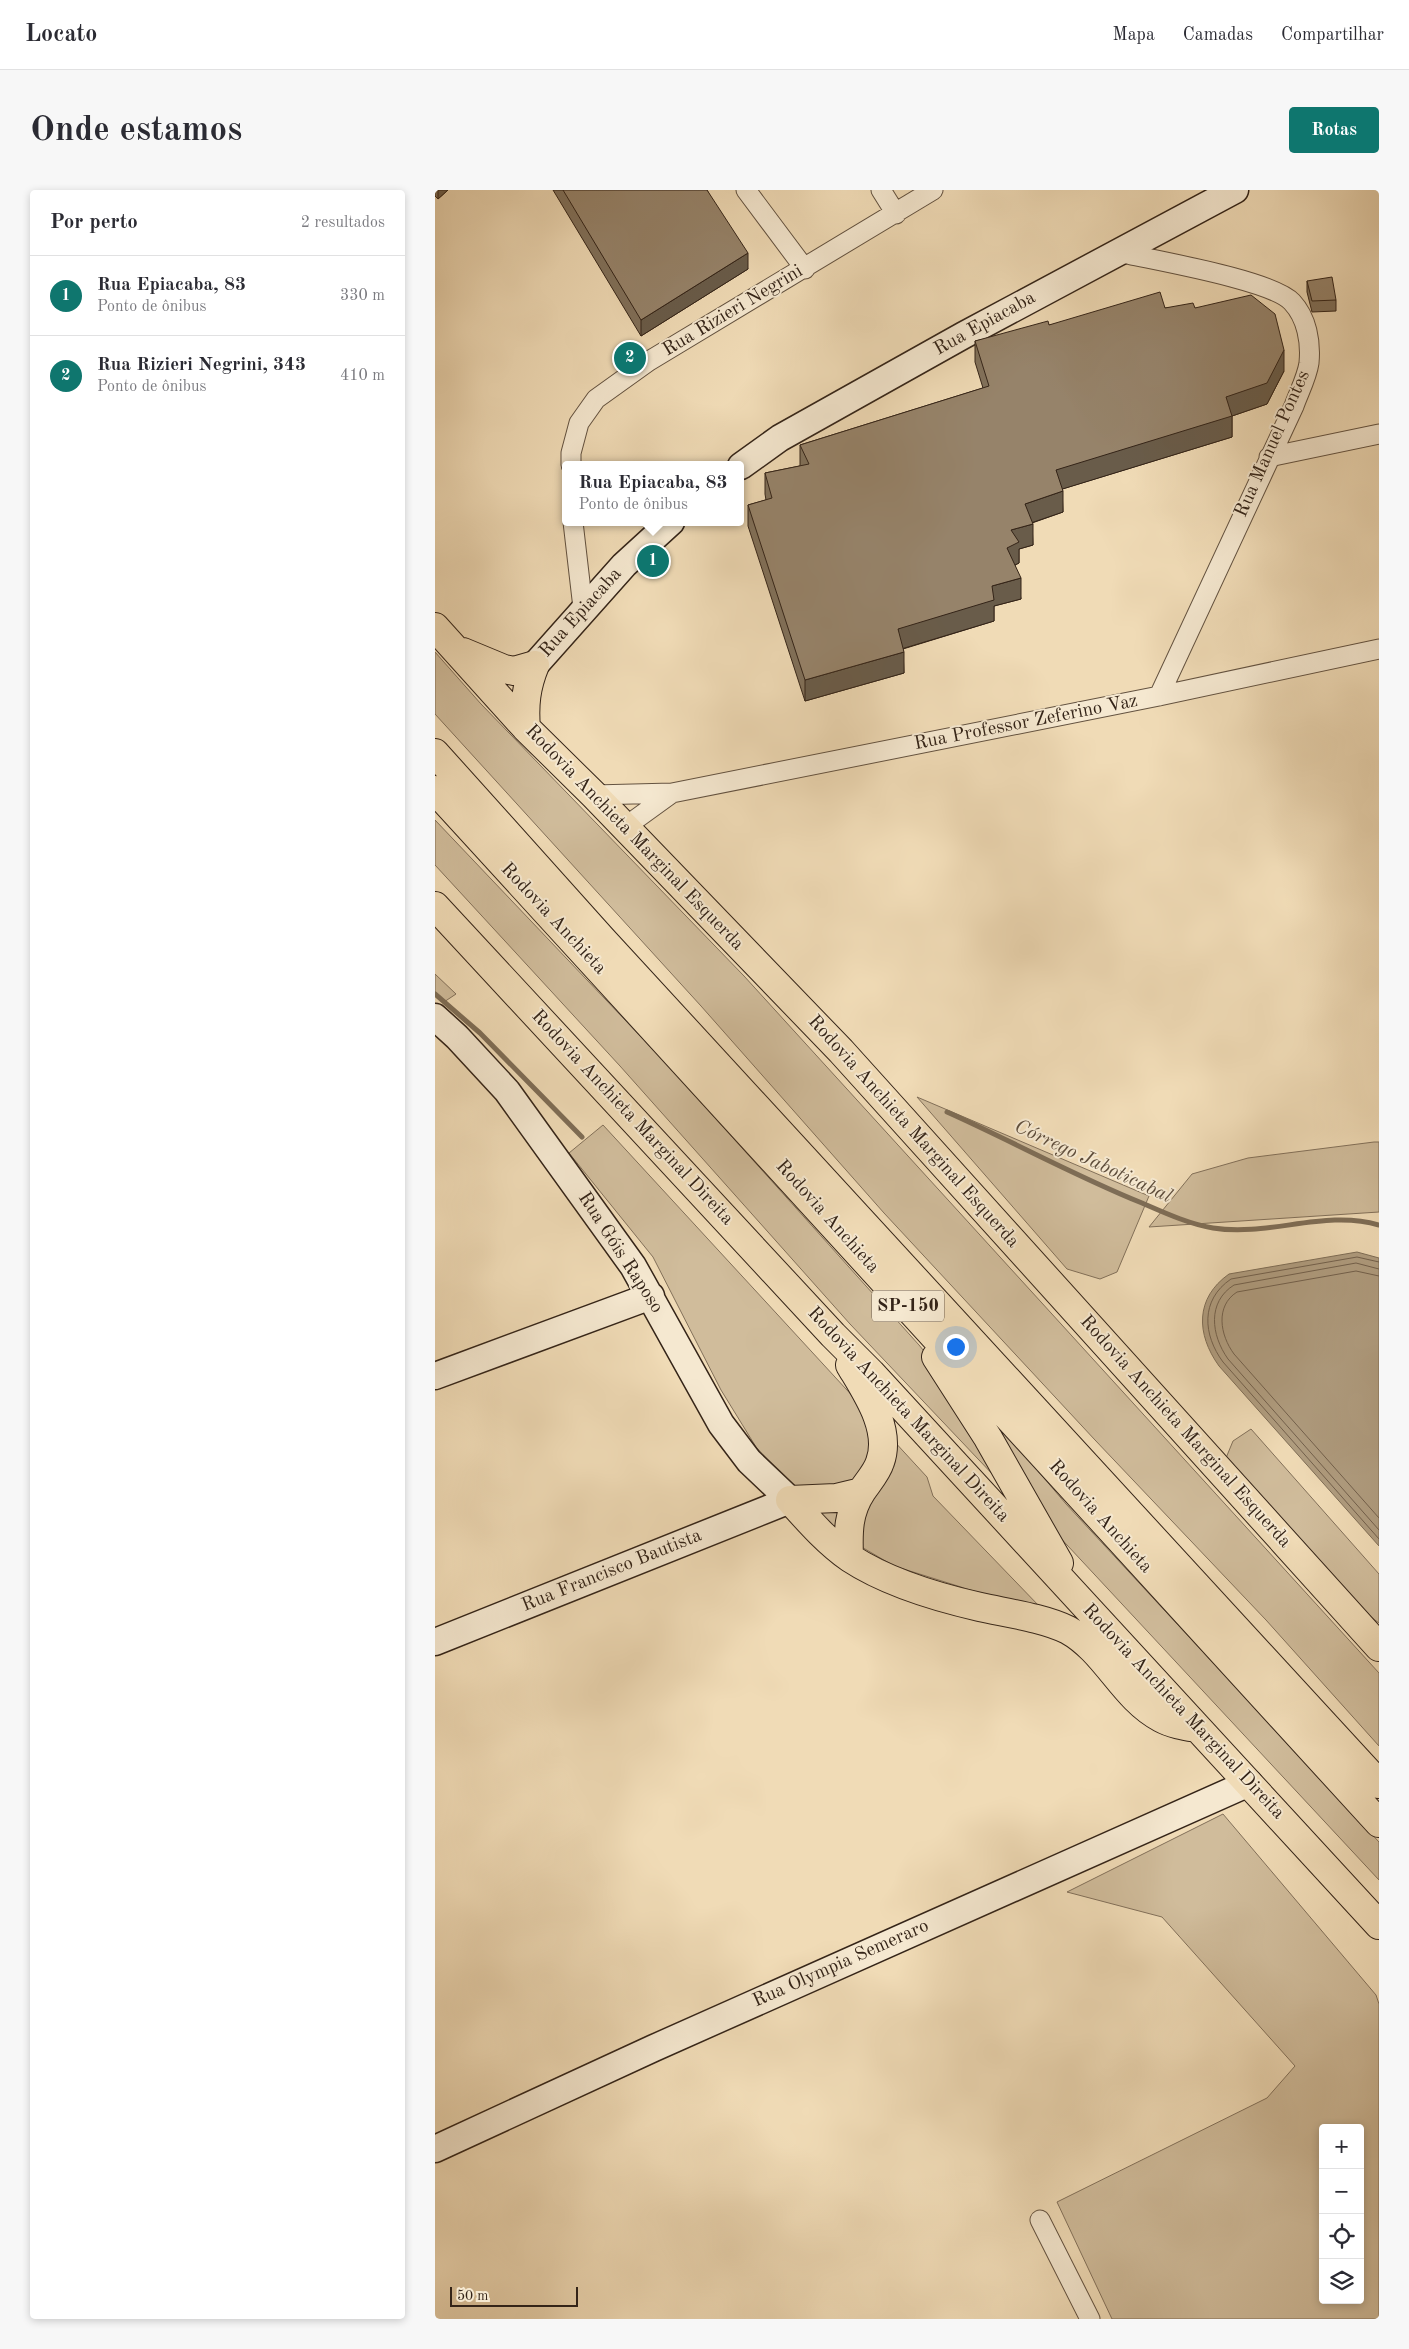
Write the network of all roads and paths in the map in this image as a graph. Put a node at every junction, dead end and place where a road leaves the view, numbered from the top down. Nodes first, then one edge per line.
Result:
1 (746, 190) edge
2 (881, 190) edge
3 (933, 190) edge
4 (1235, 190) edge
5 (896, 214) junction
6 (1118, 252) junction
7 (805, 269) junction
8 (1379, 434) edge
9 (1269, 457) junction
10 (571, 461) edge
11 (744, 464) edge
12 (573, 526) edge
13 (667, 526) edge
14 (583, 608) junction
15 (435, 627) edge
16 (1379, 648) edge
17 (456, 649) junction
18 (535, 665) junction
19 (1159, 696) junction
20 (526, 728) junction
21 (435, 753) edge
22 (435, 790) edge
23 (672, 793) junction
24 (594, 795) junction
25 (625, 827) junction
26 (435, 906) edge
27 (435, 1017) edge
28 (881, 1276) junction
29 (651, 1296) junction
30 (833, 1335) junction
31 (435, 1376) edge
32 (861, 1492) junction
33 (790, 1500) junction
34 (849, 1557) junction
35 (1085, 1608) junction
36 (1353, 1619) junction
37 (1379, 1636) edge
38 (435, 1642) edge
39 (1379, 1647) edge
40 (1198, 1728) junction
41 (1249, 1783) junction
42 (1379, 1784) edge
43 (1379, 1823) edge
44 (1379, 1925) edge
45 (435, 2149) edge
46 (1040, 2220) dead end
47 (1090, 2319) edge

1 - 7 street
2 - 5 street
3 - 5 street, Rua Rizieri Negrini
4 - 6 street, Rua Epiacaba
5 - 7 street, Rua Rizieri Negrini
6 - 9 street, Rua Manuel Pontes
6 - 11 street, Rua Epiacaba
7 - 10 street, Rua Rizieri Negrini
8 - 9 street
9 - 19 street, Rua Manuel Pontes
12 - 14 street
13 - 14 street, Rua Epiacaba
14 - 18 street, Rua Epiacaba
15 - 17 highway, Rodovia Anchieta Marginal Esquerda
16 - 19 street, Rua Professor Zeferino Vaz
17 - 18 highway
17 - 20 highway, Rodovia Anchieta Marginal Esquerda
18 - 20 highway
19 - 23 street, Rua Professor Zeferino Vaz
20 - 24 highway, Rodovia Anchieta Marginal Esquerda
21 - 42 highway, Rodovia Anchieta / SP-150
22 - 28 highway, Rodovia Anchieta / SP-150
23 - 24 street, Rua Professor Zeferino Vaz
23 - 25 street, Rua Professor Zeferino Vaz
24 - 25 highway, Rodovia Anchieta Marginal Esquerda
25 - 36 highway, Rodovia Anchieta Marginal Esquerda
26 - 30 highway, Rodovia Anchieta Marginal Direita
27 - 29 street, Rua Góis Raposo
28 - 35 highway
28 - 43 highway, Rodovia Anchieta / SP-150
29 - 31 street
29 - 33 street, Rua Góis Raposo
30 - 32 highway
30 - 35 highway, Rodovia Anchieta Marginal Direita
32 - 33 highway
32 - 34 highway
33 - 34 highway
33 - 38 street, Rua Francisco Bautista
34 - 40 highway
35 - 40 highway, Rodovia Anchieta Marginal Direita
36 - 37 street
36 - 39 highway, Rodovia Anchieta Marginal Esquerda
40 - 41 highway, Rodovia Anchieta Marginal Direita
41 - 44 highway, Rodovia Anchieta Marginal Direita
41 - 45 street, Rua Olympia Semeraro
46 - 47 street

